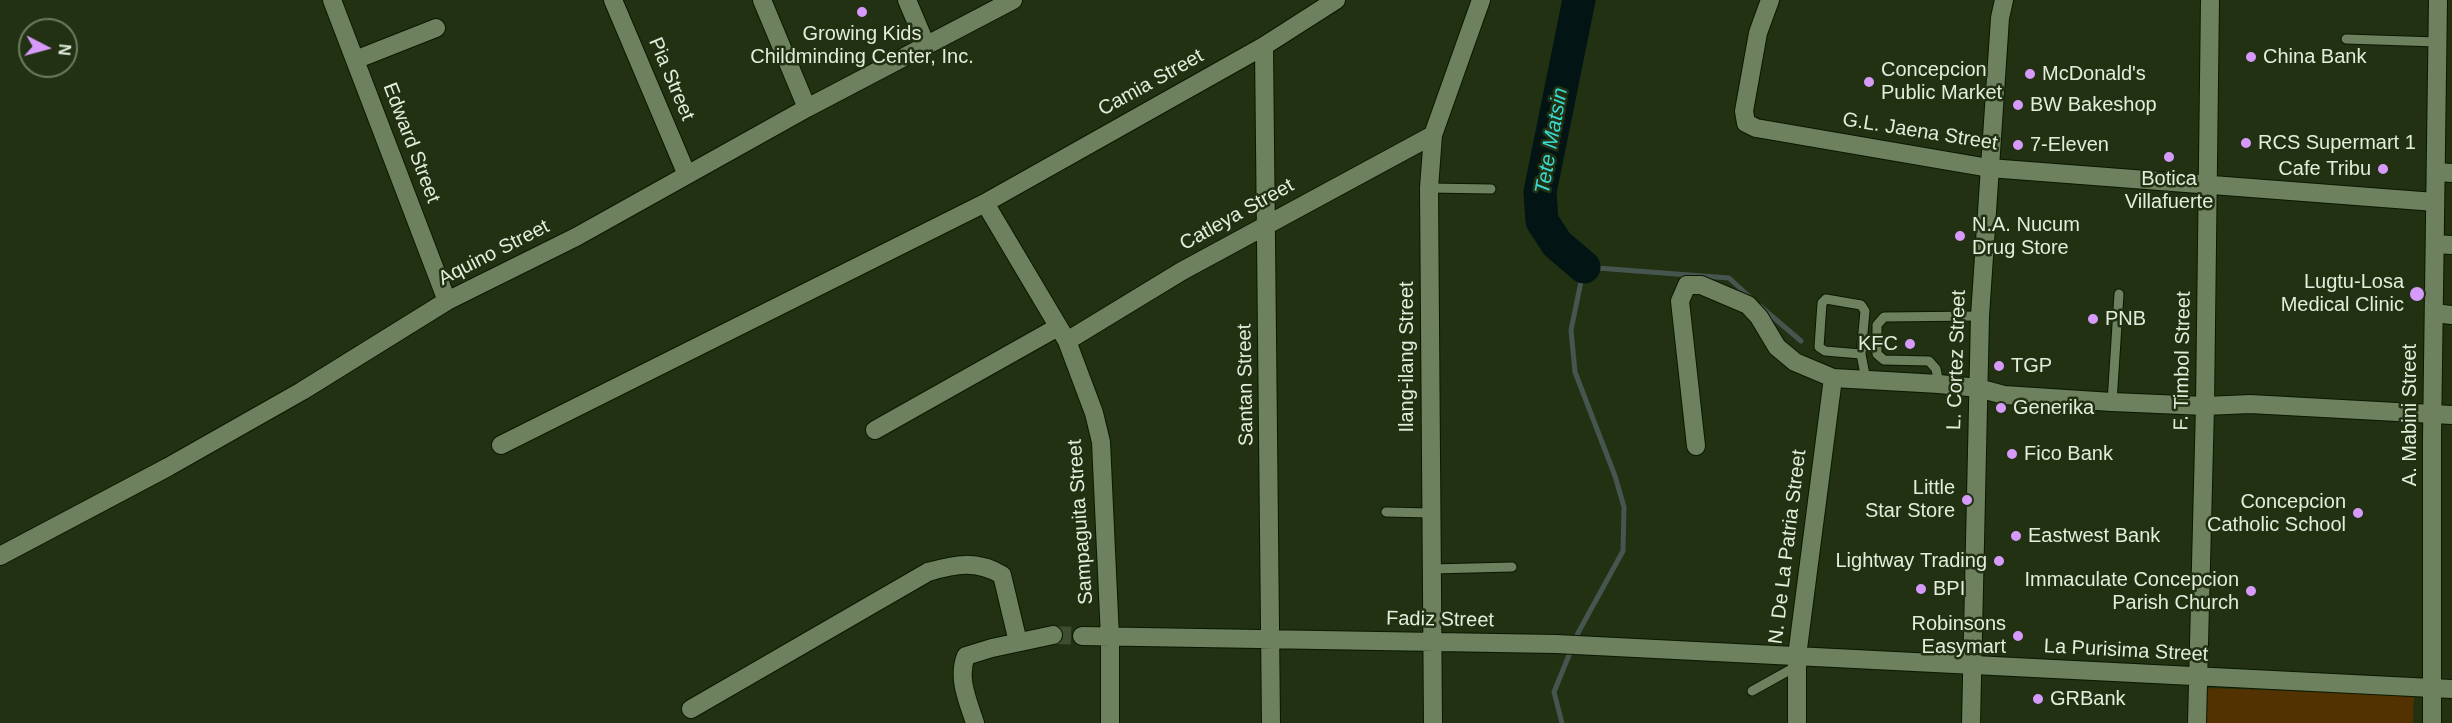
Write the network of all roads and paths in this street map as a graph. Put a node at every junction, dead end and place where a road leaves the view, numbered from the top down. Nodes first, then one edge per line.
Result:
1 (332, 0) edge
2 (613, 0) edge
3 (762, 0) edge
4 (907, 0) edge
5 (1013, 0) edge
6 (1336, 0) edge
7 (1481, 0) edge
8 (1770, 0) edge
9 (2004, 0) edge
10 (2210, 0) edge
11 (2438, 0) edge
12 (436, 28) dead end
13 (2346, 39) dead end
14 (2438, 42) junction
15 (926, 45) junction
16 (1264, 46) junction
17 (355, 60) junction
18 (807, 108) junction
19 (1432, 135) junction
20 (1989, 168) junction
21 (2444, 172) edge
22 (687, 175) junction
23 (2207, 184) junction
24 (1429, 188) junction
25 (1491, 189) dead end
26 (2435, 202) junction
27 (985, 203) junction
28 (1267, 224) junction
29 (2443, 245) edge
30 (2119, 294) dead end
31 (447, 301) junction
32 (2434, 313) junction
33 (2452, 315) edge
34 (1980, 316) junction
35 (1063, 334) junction
36 (1861, 354) junction
37 (1833, 378) junction
38 (1866, 380) junction
39 (1940, 384) junction
40 (1978, 388) junction
41 (2112, 402) junction
42 (2205, 406) junction
43 (2433, 413) junction
44 (2452, 415) edge
45 (875, 430) dead end
46 (501, 445) dead end
47 (1696, 446) dead end
48 (1386, 512) dead end
49 (1431, 513) junction
50 (0, 556) edge
51 (1512, 567) dead end
52 (1432, 569) junction
53 (1053, 635) tunnel mouth
54 (1082, 636) tunnel mouth
55 (1110, 638) junction
56 (1271, 639) junction
57 (1018, 642) junction
58 (1432, 642) junction
59 (1797, 661) junction
60 (1971, 666) junction
61 (2197, 676) junction
62 (2433, 688) junction
63 (2452, 689) edge
64 (1752, 691) dead end
65 (691, 709) dead end
66 (975, 723) edge
67 (1110, 723) edge
68 (1271, 723) edge
69 (1433, 723) edge
70 (1797, 723) edge
71 (1971, 723) edge
72 (2197, 723) edge
73 (2432, 723) edge

1 - 17 street, Edward Street
2 - 22 street, Pia Street
3 - 18 street
4 - 15 street
5 - 15 street, Aquino Street
6 - 16 street, Camia Street
7 - 19 street, Ilang-ilang Street
8 - 20 street, G.L. Jaena Street
9 - 20 street, L. Cortez Street
10 - 23 street, F. Timbol Street
11 - 14 street, A. Mabini Street
12 - 17 street
13 - 14 lane
14 - 21 street, A. Mabini Street
15 - 18 street, Aquino Street
16 - 27 street, Camia Street
16 - 28 street, Santan Street
17 - 31 street, Edward Street
18 - 22 street, Aquino Street
19 - 24 street, Ilang-ilang Street
19 - 28 street, Catleya Street
20 - 23 street, G.L. Jaena Street
20 - 34 street, L. Cortez Street
21 - 26 street, A. Mabini Street
22 - 31 street, Aquino Street
23 - 26 street, G.L. Jaena Street
23 - 42 street, F. Timbol Street
24 - 25 lane
24 - 49 street, Ilang-ilang Street
26 - 29 street, A. Mabini Street
27 - 35 street, Sampaguita Street
27 - 46 street, Camia Street
28 - 35 street, Catleya Street
28 - 56 street, Santan Street
29 - 32 street, A. Mabini Street
30 - 41 lane
31 - 50 street, Aquino Street
32 - 33 street
32 - 43 street, A. Mabini Street
34 - 39 lane
34 - 40 street, L. Cortez Street
35 - 45 street, Catleya Street
35 - 55 street, Sampaguita Street
36 - 36 lane
36 - 38 lane
37 - 38 street
37 - 47 street
37 - 59 street, N. De La Patria Street
38 - 39 street
39 - 40 street
40 - 41 street
40 - 60 street, L. Cortez Street
41 - 42 street
42 - 43 street
42 - 61 street, F. Timbol Street
43 - 44 street
43 - 62 street, A. Mabini Street
48 - 49 lane
49 - 52 street, Ilang-ilang Street
51 - 52 lane
52 - 58 street, Ilang-ilang Street
53 - 57 street
54 - 55 street, Fadiz Street
55 - 56 street, Fadiz Street
55 - 67 street, Sampaguita Street
56 - 58 street, Fadiz Street
56 - 68 street, Santan Street
57 - 65 street
57 - 66 street
58 - 59 street, Fadiz Street
58 - 69 street, Ilang-ilang Street
59 - 60 street, La Purisima Street
59 - 64 lane
59 - 70 street, N. De La Patria Street
60 - 61 street, La Purisima Street
60 - 71 street, L. Cortez Street
61 - 62 street, La Purisima Street
61 - 72 street, F. Timbol Street
62 - 63 street, La Purisima Street
62 - 73 street, A. Mabini Street

